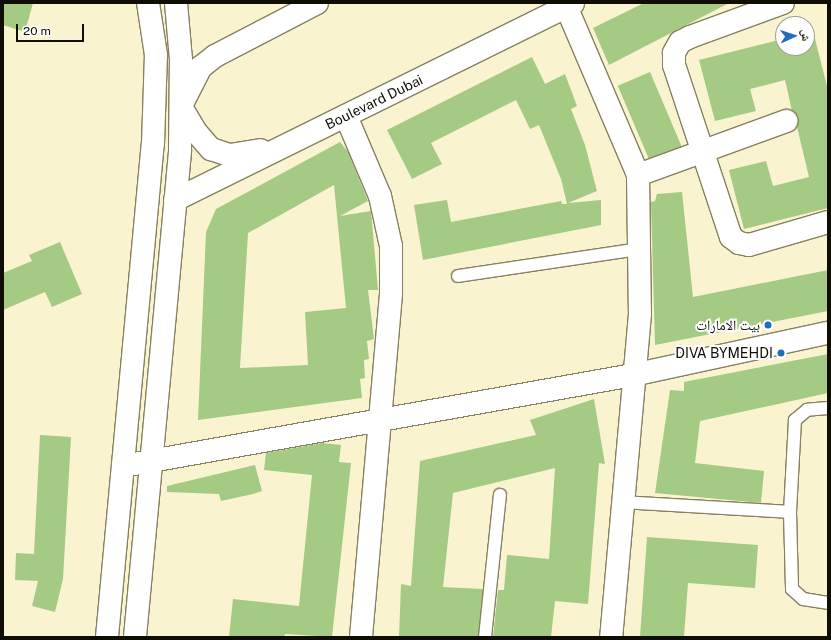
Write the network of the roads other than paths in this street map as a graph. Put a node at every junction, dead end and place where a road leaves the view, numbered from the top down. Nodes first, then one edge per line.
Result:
1 (148, 3) edge
2 (176, 3) edge
3 (317, 3) edge
4 (783, 3) edge
5 (570, 5) edge
6 (156, 55) junction
7 (215, 56) junction
8 (181, 60) junction
9 (181, 107) junction
10 (346, 116) junction
11 (786, 121) dead end
12 (309, 134) junction
13 (153, 144) junction
14 (702, 150) junction
15 (638, 175) junction
16 (175, 200) junction
17 (828, 222) edge
18 (639, 249) junction
19 (458, 276) dead end
20 (828, 333) edge
21 (633, 375) junction
22 (828, 408) edge
23 (380, 419) junction
24 (151, 459) junction
25 (123, 466) junction
26 (500, 495) dead end
27 (623, 502) junction
28 (790, 512) junction
29 (828, 602) edge
30 (107, 637) edge
31 (135, 637) edge
32 (361, 637) edge
33 (485, 637) edge
34 (611, 637) edge

1 - 6 street
2 - 8 street
3 - 7 street
4 - 14 street
5 - 10 street, Boulevard Dubai
5 - 15 street
6 - 9 street
6 - 13 street
7 - 8 street
7 - 9 street
8 - 9 street
9 - 12 street
9 - 13 street
9 - 16 street
10 - 12 street, Boulevard Dubai
10 - 23 street
11 - 14 street
12 - 16 street, Boulevard Dubai
13 - 25 street
14 - 15 street
14 - 17 street
15 - 18 street
16 - 24 street
18 - 19 lane
18 - 21 street
20 - 21 street
21 - 23 street
21 - 27 street
22 - 28 lane
23 - 24 street
23 - 32 street
24 - 25 street
24 - 31 street
25 - 30 street
26 - 33 lane
27 - 28 lane
27 - 34 street
28 - 29 lane

